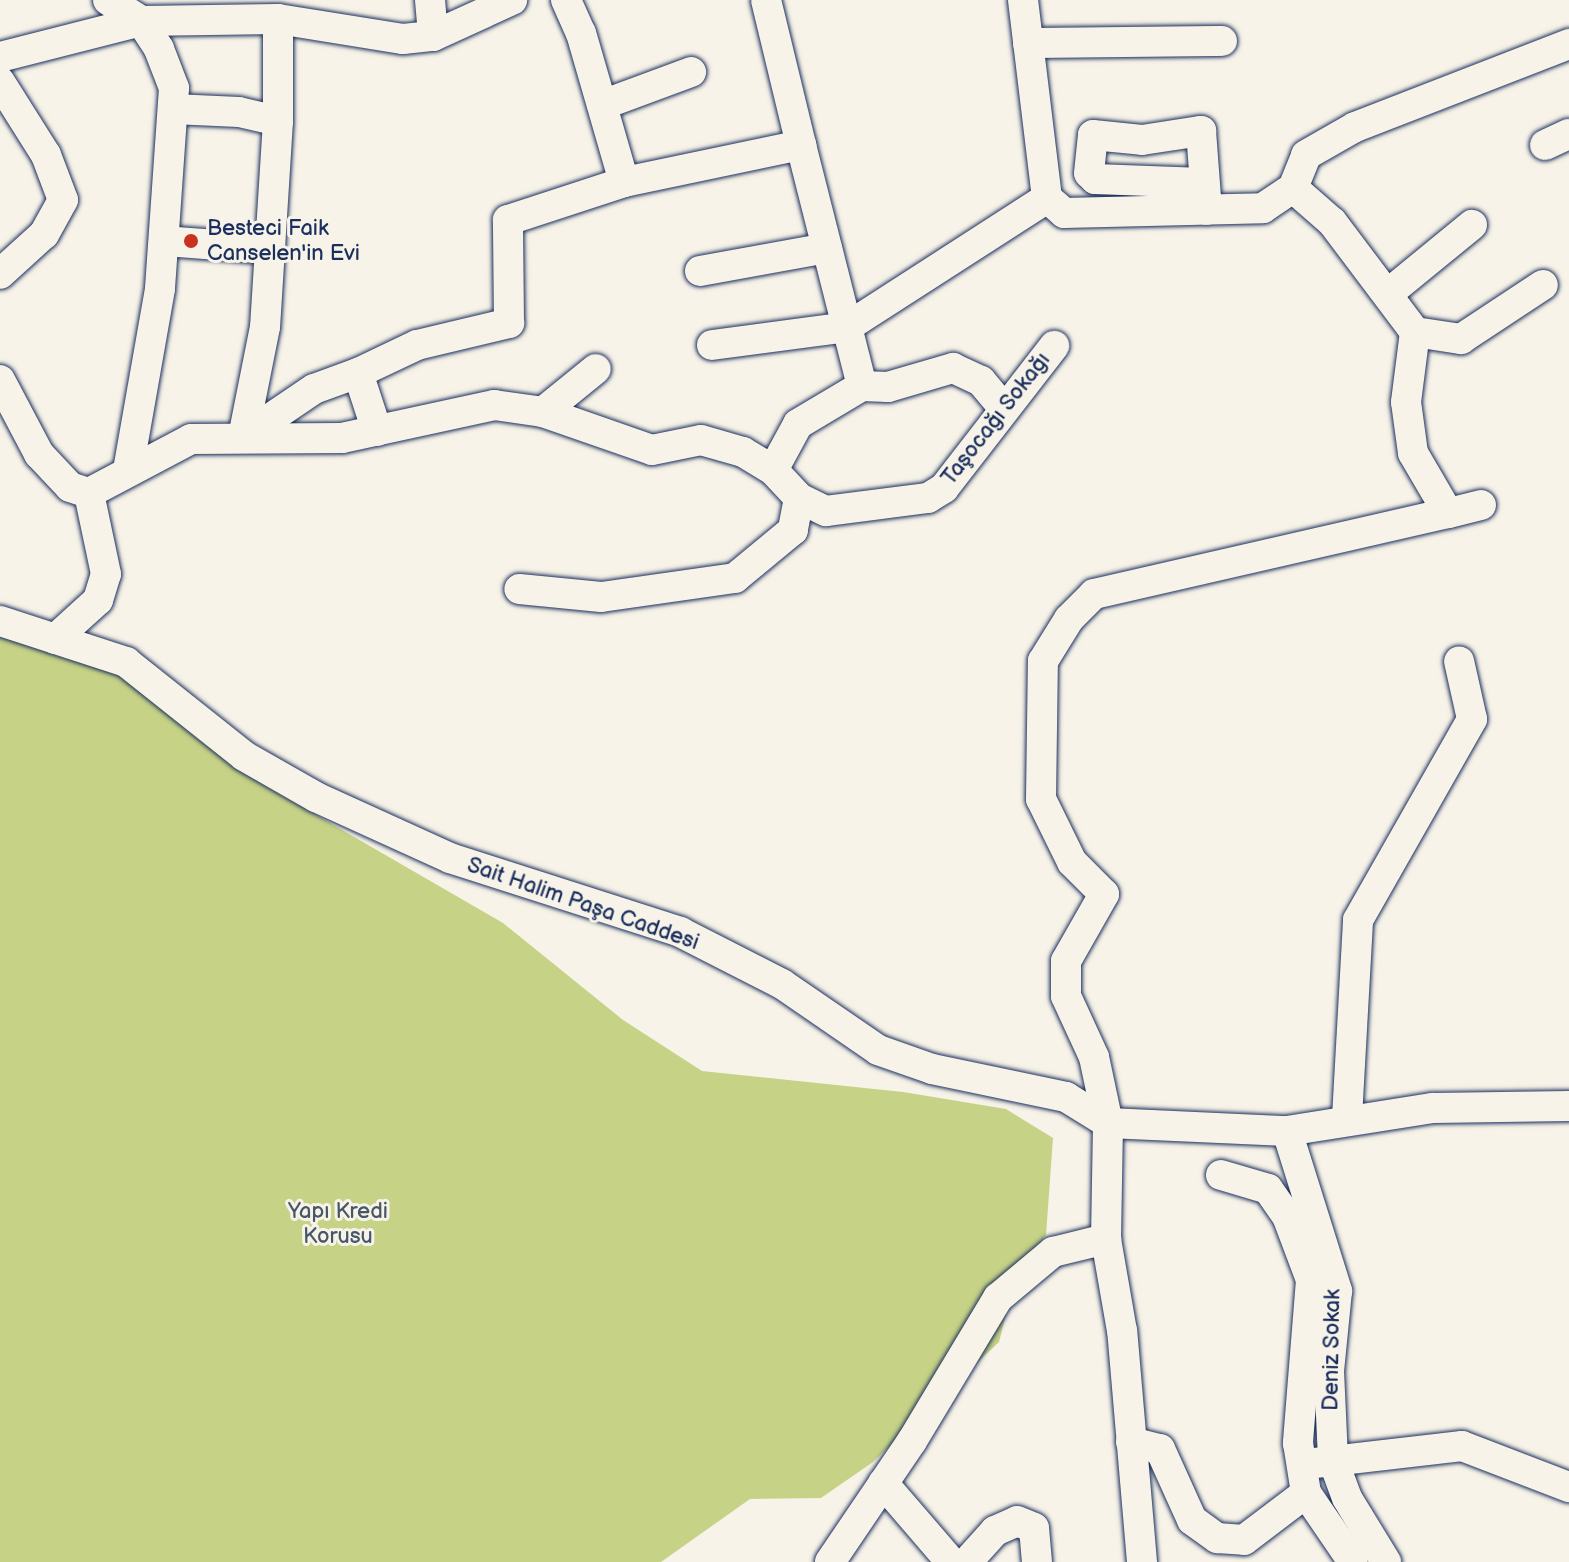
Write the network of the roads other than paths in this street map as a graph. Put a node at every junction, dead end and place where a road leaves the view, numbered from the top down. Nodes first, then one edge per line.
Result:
1 (108, 0) edge
2 (430, 0) edge
3 (512, 0) edge
4 (566, 0) edge
5 (766, 0) edge
6 (1023, 0) edge
7 (340, 14) edge
8 (278, 19) junction
9 (141, 21) junction
10 (433, 36) junction
11 (1222, 41) dead end
12 (1028, 43) junction
13 (1569, 44) edge
14 (0, 57) edge
15 (691, 72) dead end
16 (0, 82) edge
17 (602, 105) junction
18 (173, 109) junction
19 (278, 121) junction
20 (1135, 136) junction
21 (801, 145) junction
22 (1089, 173) junction
23 (624, 182) junction
24 (1121, 183) junction
25 (1158, 183) junction
26 (1293, 188) junction
27 (1205, 196) junction
28 (1047, 198) junction
29 (1090, 213) junction
30 (1472, 225) dead end
31 (164, 241) junction
32 (827, 248) junction
33 (270, 249) junction
34 (700, 271) dead end
35 (0, 274) edge
36 (1543, 285) dead end
37 (1390, 292) junction
38 (847, 327) junction
39 (1415, 332) junction
40 (712, 345) dead end
41 (1054, 346) dead end
42 (596, 369) dead end
43 (358, 373) junction
44 (0, 380) edge
45 (862, 386) junction
46 (1004, 408) junction
47 (543, 412) junction
48 (377, 431) junction
49 (243, 437) junction
50 (773, 470) junction
51 (128, 471) junction
52 (89, 493) junction
53 (799, 498) junction
54 (1481, 505) dead end
55 (1448, 513) junction
56 (519, 589) dead end
57 (0, 621) edge
58 (55, 639) junction
59 (1459, 661) dead end
60 (1569, 1106) edge
61 (1347, 1118) junction
62 (1108, 1123) junction
63 (1287, 1131) junction
64 (1221, 1175) dead end
65 (1106, 1239) junction
66 (1131, 1442) junction
67 (1333, 1460) junction
68 (1304, 1479) junction
69 (883, 1483) junction
70 (1569, 1487) edge
71 (830, 1562) edge
72 (951, 1562) edge
73 (967, 1562) edge
74 (1037, 1562) edge
75 (1142, 1562) edge
76 (1353, 1562) edge
77 (1386, 1562) edge

1 - 9 street
2 - 10 street
3 - 10 street
4 - 17 street
5 - 21 street
6 - 12 street
7 - 8 street
7 - 10 street
8 - 9 street
8 - 19 street
9 - 14 street
9 - 18 street
11 - 12 street
12 - 28 street
13 - 26 street
15 - 17 street
16 - 35 street
17 - 23 street
18 - 19 street
18 - 31 street
19 - 33 street
20 - 22 street
20 - 24 street
20 - 25 street
20 - 27 street
21 - 23 street
21 - 32 street
22 - 24 street
22 - 29 street
23 - 43 street
24 - 25 street
25 - 27 street
26 - 27 street
26 - 37 street
27 - 29 street
28 - 29 street
28 - 38 street
30 - 37 street
31 - 33 street
31 - 51 street
32 - 34 street
32 - 38 street
33 - 49 street
36 - 39 street
37 - 39 street
38 - 40 street
38 - 45 street
39 - 55 street
41 - 46 street, Taşocağı Sokağı
42 - 47 street
43 - 48 street
43 - 49 street
44 - 52 street
45 - 46 street
45 - 50 street
46 - 53 street, Taşocağı Sokağı
47 - 48 street
47 - 50 street
48 - 49 street
49 - 51 street
50 - 53 street
51 - 52 street
52 - 58 street
53 - 56 street
54 - 55 street
55 - 62 street
57 - 58 street, Sait Halim Paşa Caddesi
58 - 62 street, Sait Halim Paşa Caddesi
59 - 61 street
60 - 61 street, Sait Halim Paşa Caddesi
61 - 63 street, Sait Halim Paşa Caddesi
62 - 63 street, Sait Halim Paşa Caddesi
62 - 65 street
63 - 67 street, Deniz Sokak
64 - 68 street
65 - 66 street
65 - 69 street
66 - 68 street
66 - 75 street
67 - 68 street
67 - 70 street
67 - 77 street, Deniz Sokak
68 - 76 street
69 - 71 street
69 - 72 street
73 - 74 street

